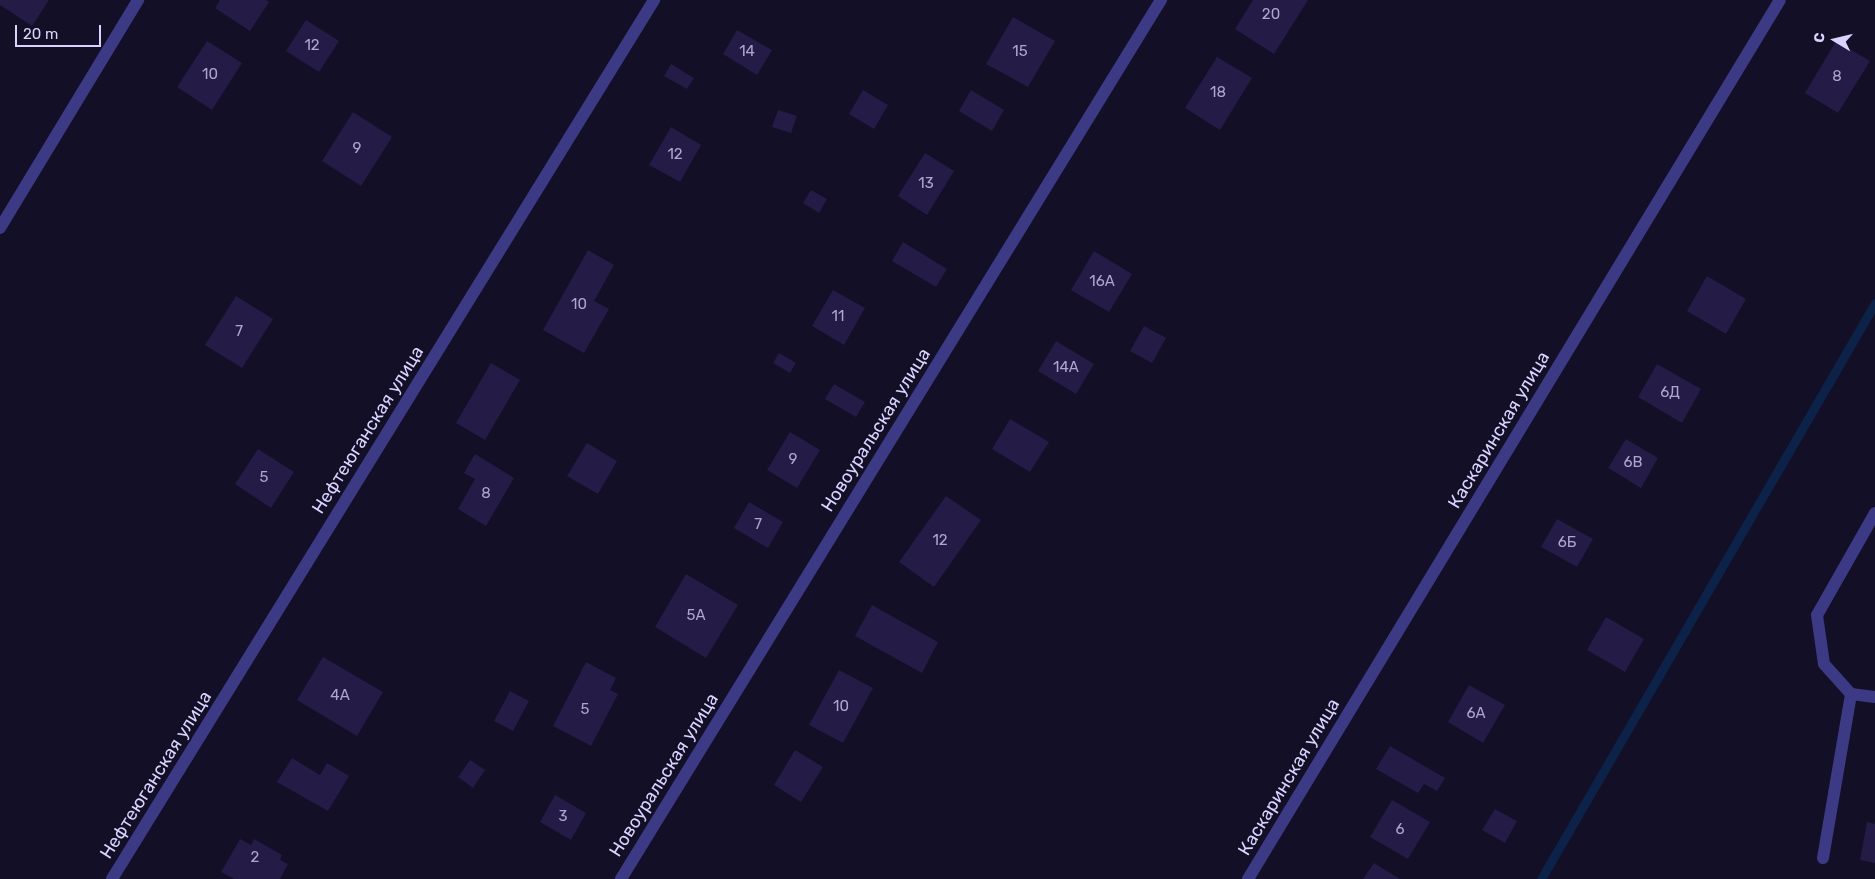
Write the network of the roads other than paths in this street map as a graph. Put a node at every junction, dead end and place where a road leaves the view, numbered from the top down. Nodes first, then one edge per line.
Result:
1 (138, 0) edge
2 (654, 0) edge
3 (1161, 0) edge
4 (1780, 0) edge
5 (0, 228) edge
6 (1875, 513) edge
7 (1851, 694) junction
8 (1875, 697) edge
9 (1823, 858) dead end
10 (112, 879) edge
11 (621, 879) edge
12 (1248, 879) edge

1 - 5 street
2 - 10 street, Нефтеюганская улица
3 - 11 street, Новоуральская улица
4 - 12 street, Каскаринская улица
6 - 7 street
7 - 8 street
7 - 9 street

